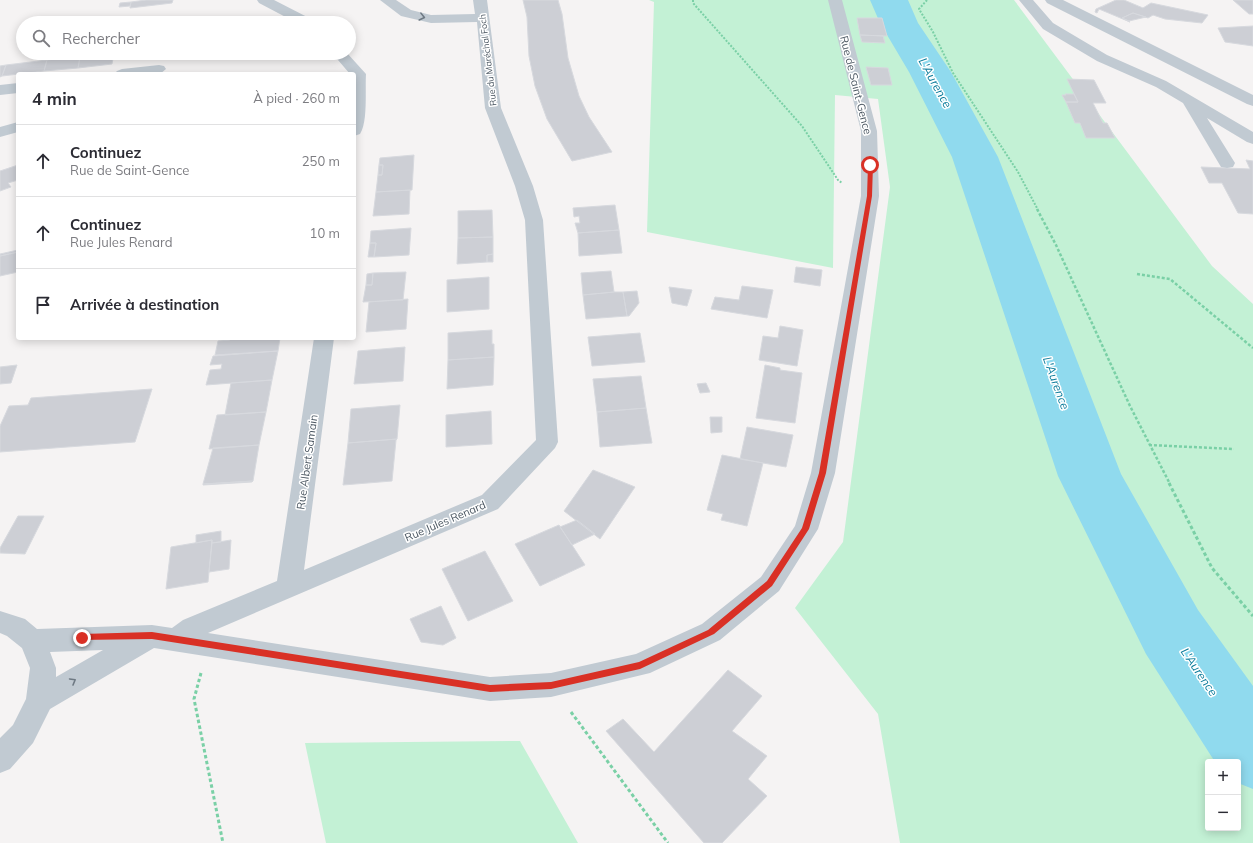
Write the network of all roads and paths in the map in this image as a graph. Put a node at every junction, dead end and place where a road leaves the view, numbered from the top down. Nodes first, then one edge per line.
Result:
1 (264, 0) edge
2 (387, 0) edge
3 (480, 0) edge
4 (693, 0) edge
5 (835, 0) edge
6 (927, 0) edge
7 (1026, 0) edge
8 (1052, 0) edge
9 (295, 16) edge
10 (483, 18) junction
11 (346, 60) edge
12 (137, 72) edge
13 (152, 72) edge
14 (16, 88) edge
15 (0, 90) edge
16 (1187, 100) junction
17 (1253, 101) edge
18 (356, 118) edge
19 (16, 128) edge
20 (0, 132) edge
21 (1253, 139) edge
22 (1227, 163) dead end
23 (524, 186) joint
24 (870, 196) junction
25 (1137, 274) dead end
26 (324, 340) edge
27 (1253, 348) edge
28 (1149, 445) junction
29 (1234, 448) dead end
30 (289, 586) junction
31 (1253, 616) edge
32 (0, 622) edge
33 (152, 636) junction
34 (177, 639) junction
35 (32, 641) junction
36 (209, 645) junction
37 (551, 686) junction
38 (40, 700) junction
39 (0, 759) edge
40 (223, 843) edge
41 (668, 843) edge

1 - 9 street
2 -> 10 street
3 - 10 street, Rue du Maréchal Foch
4 - 24 path
5 - 24 street, Rue de Saint-Gence
6 - 28 path
7 - 16 street
8 - 17 street
10 - 23 street, Rue du Maréchal Foch
11 - 18 street
12 - 13 street
14 - 15 street
16 - 21 street
16 - 22 street
19 - 20 street
23 - 30 street, Rue Jules Renard
24 - 37 street, Rue de Saint-Gence
25 - 27 path
26 - 30 street, Rue Albert Samain
28 - 29 path
28 - 31 path
30 - 34 street, Rue Jules Renard
32 - 35 street
33 - 34 street, Rue de Saint-Gence
33 - 35 street
38 -> 33 street
34 - 36 street, Rue de Saint-Gence
35 - 38 street
36 - 37 street, Rue de Saint-Gence
36 - 40 path
37 - 41 path
38 - 39 street

